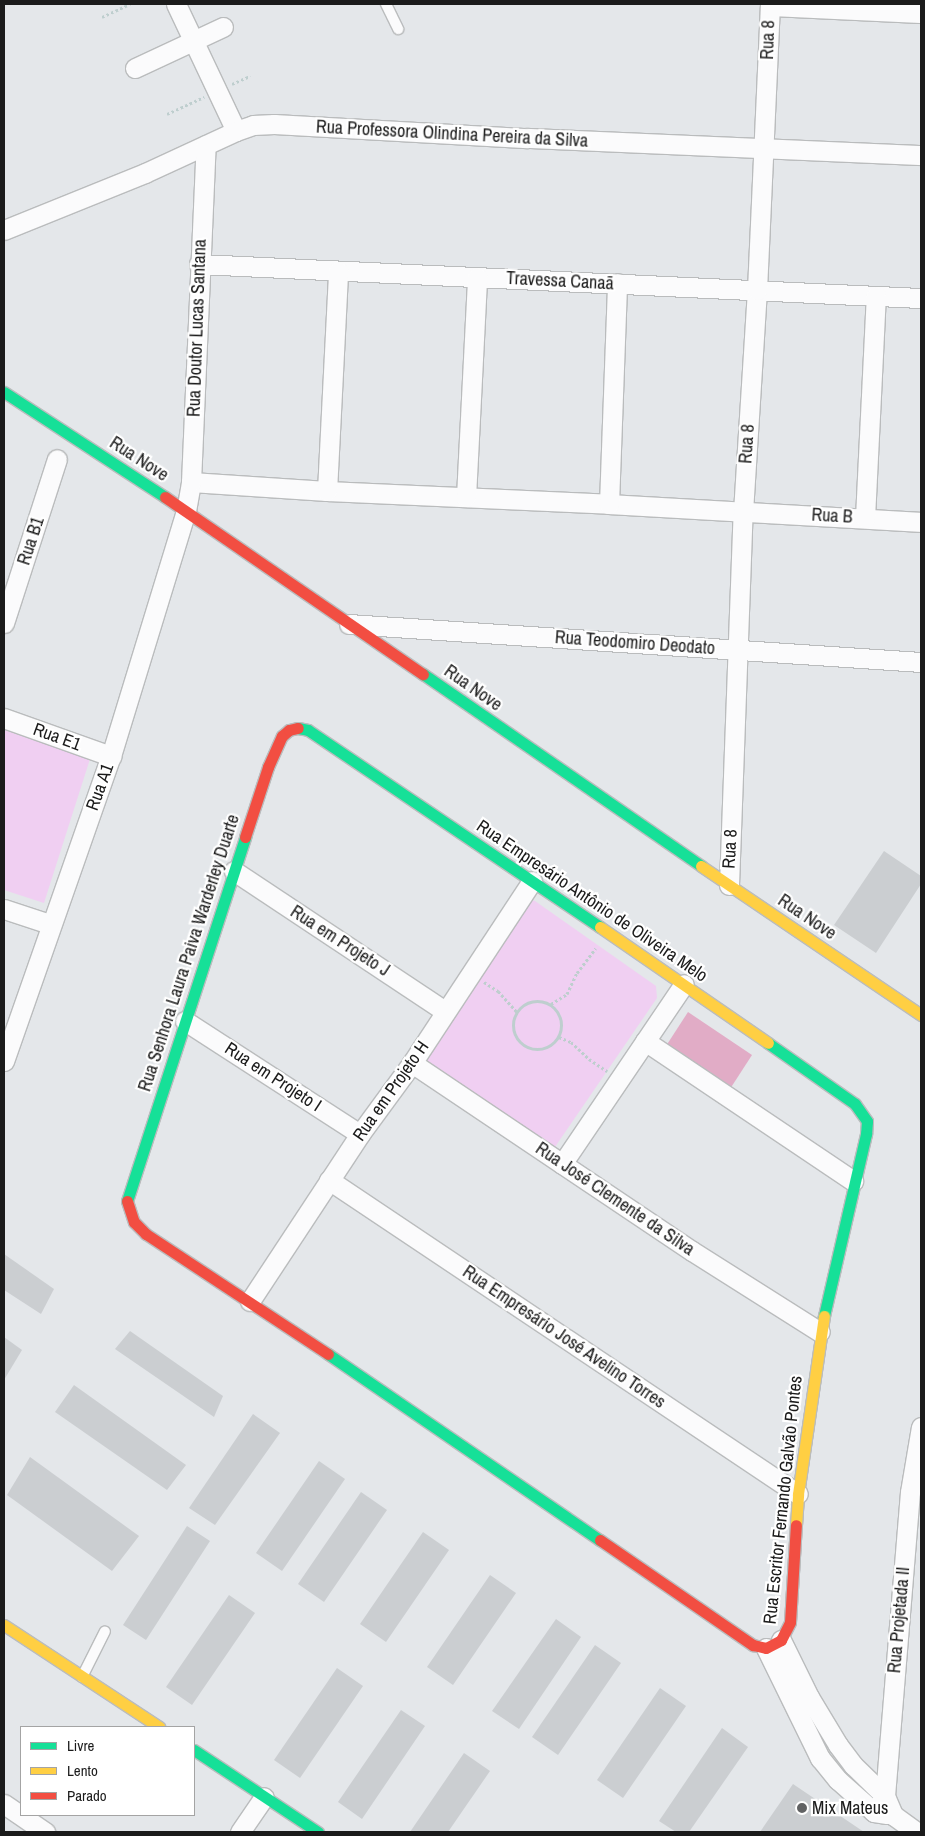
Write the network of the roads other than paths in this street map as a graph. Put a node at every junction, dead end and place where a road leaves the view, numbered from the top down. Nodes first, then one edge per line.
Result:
1 (176, 4) edge
2 (386, 4) edge
3 (770, 5) edge
4 (913, 10) edge
5 (223, 27) dead end
6 (398, 29) dead end
7 (194, 41) junction
8 (135, 68) dead end
9 (236, 131) junction
10 (206, 145) junction
11 (764, 148) junction
12 (921, 155) edge
13 (4, 230) edge
14 (199, 264) junction
15 (338, 271) junction
16 (477, 277) junction
17 (617, 284) junction
18 (757, 290) junction
19 (876, 296) junction
20 (921, 298) edge
21 (4, 392) edge
22 (58, 459) dead end
23 (191, 482) junction
24 (327, 491) junction
25 (466, 497) junction
26 (609, 504) junction
27 (186, 511) junction
28 (743, 512) junction
29 (865, 518) junction
30 (921, 522) edge
31 (4, 623) edge
32 (348, 624) junction
33 (738, 651) junction
34 (921, 662) edge
35 (4, 718) edge
36 (298, 728) joint
37 (111, 756) junction
38 (234, 871) junction
39 (532, 881) junction
40 (729, 885) junction
41 (4, 908) edge
42 (50, 924) junction
43 (684, 984) junction
44 (446, 1011) junction
45 (921, 1015) edge
46 (185, 1020) junction
47 (645, 1041) junction
48 (4, 1061) edge
49 (412, 1063) junction
50 (862, 1112) joint
51 (360, 1134) junction
52 (562, 1164) junction
53 (330, 1180) junction
54 (853, 1181) junction
55 (250, 1301) junction
56 (820, 1332) junction
57 (921, 1427) edge
58 (798, 1494) junction
59 (4, 1625) edge
60 (105, 1631) dead end
61 (773, 1644) junction
62 (82, 1677) junction
63 (157, 1726) edge
64 (195, 1751) edge
65 (853, 1765) junction
66 (838, 1780) junction
67 (885, 1796) junction
68 (264, 1797) junction
69 (4, 1804) edge
70 (874, 1812) junction
71 (20, 1815) edge
72 (893, 1815) junction
73 (22, 1816) edge
74 (45, 1832) edge
75 (240, 1832) edge
76 (318, 1832) edge
77 (916, 1832) edge

1 - 7 street
2 - 6 lane
3 - 4 street
3 - 11 street, Rua 8
5 - 7 street
7 - 8 street
7 - 9 street
9 - 10 street, Rua Professora Olindina Pereira da Silva
9 - 11 street, Rua Professora Olindina Pereira da Silva
10 - 13 street, Rua Professora Olindina Pereira da Silva
10 - 14 street, Rua Doutor Lucas Santana
11 - 12 street, Rua Professora Olindina Pereira da Silva
11 - 18 street, Rua 8
14 - 15 street, Travessa Canaã
14 - 23 street, Rua Doutor Lucas Santana
15 - 16 street, Travessa Canaã
15 - 24 street
16 - 17 street, Travessa Canaã
16 - 25 street
17 - 18 street, Travessa Canaã
17 - 26 street
18 - 19 street, Travessa Canaã
18 - 28 street, Rua 8
19 - 20 street, Travessa Canaã
19 - 29 street
21 - 27 street, Rua Nove
22 - 31 street, Rua B1
23 - 24 street, Rua B
23 - 27 street, Rua Doutor Lucas Santana
24 - 25 street, Rua B
25 - 26 street, Rua B
26 - 28 street, Rua B
27 - 32 street, Rua Nove
27 - 37 street, Rua A1
28 - 29 street, Rua B
28 - 33 street, Rua 8
29 - 30 street, Rua B
32 - 33 street, Rua Teodomiro Deodato
32 - 40 street, Rua Nove
33 - 34 street, Rua Teodomiro Deodato
33 - 40 street, Rua 8
35 - 37 street, Rua E1
36 - 38 street, Rua Senhora Laura Paiva Warderley Duarte
36 - 39 street, Rua Empresário Antônio de Oliveira Melo
37 - 42 street, Rua A1
38 - 44 street, Rua em Projeto J
38 - 46 street, Rua Senhora Laura Paiva Warderley Duarte
39 - 43 street, Rua Empresário Antônio de Oliveira Melo
39 - 44 street, Rua em Projeto H
40 - 45 street, Rua Nove
41 - 42 street
42 - 48 street, Rua A1
43 - 47 street
43 - 50 street, Rua Empresário Antônio de Oliveira Melo
44 - 49 street, Rua em Projeto H
46 - 51 street, Rua em Projeto I
46 - 55 street, Rua Senhora Laura Paiva Warderley Duarte
47 - 52 street
47 - 54 street
49 - 51 street, Rua em Projeto H
49 - 52 street, Rua José Clemente da Silva
50 - 54 street, Rua Escritor Fernando Galvão Pontes
51 - 53 street, Rua em Projeto H
52 - 56 street, Rua José Clemente da Silva
53 - 55 street, Rua em Projeto H
53 - 58 street, Rua Empresário José Avelino Torres
54 - 56 street, Rua Escritor Fernando Galvão Pontes
55 - 61 street
56 - 58 street, Rua Escritor Fernando Galvão Pontes
57 - 67 street, Rua Projetada II
58 - 61 street, Rua Escritor Fernando Galvão Pontes
59 - 62 street
60 - 62 lane
61 - 65 street
61 - 66 street
62 - 63 street
64 - 68 street
65 - 66 street
65 - 67 street
66 - 70 street
67 - 70 street, Rua Projetada II
67 - 72 street
68 - 75 street
68 - 76 street
69 - 71 street
70 - 72 street
72 - 77 street
73 - 74 street

